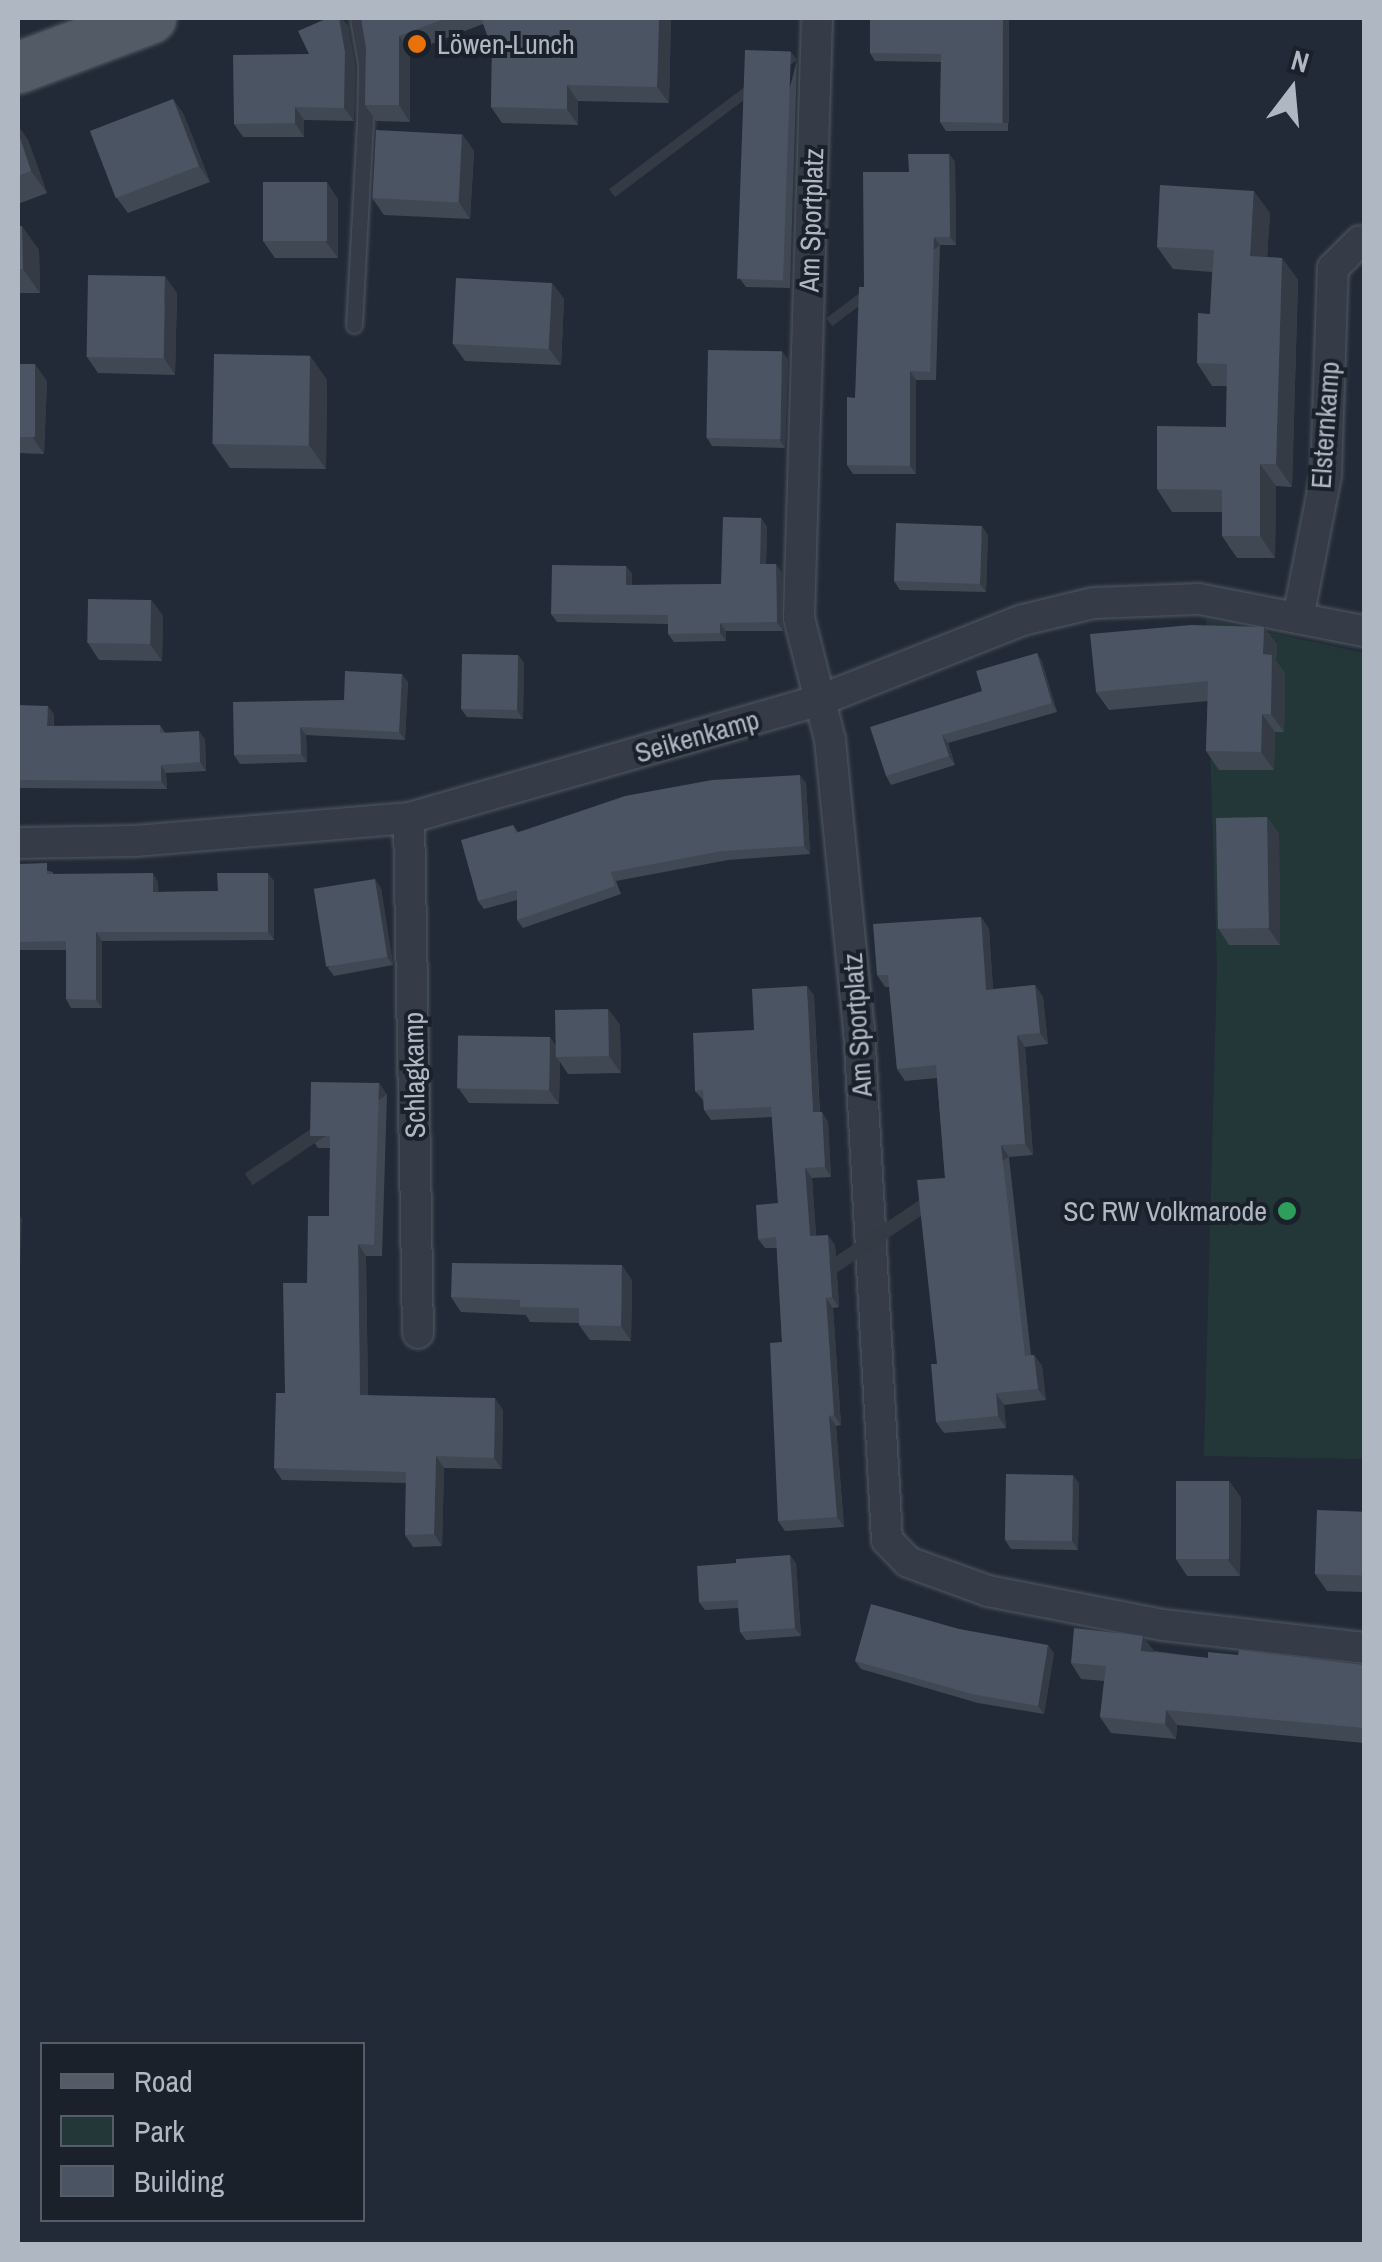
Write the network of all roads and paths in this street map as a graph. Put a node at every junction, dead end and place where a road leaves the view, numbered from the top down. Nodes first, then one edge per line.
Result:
1 (151, 18) edge
2 (358, 18) edge
3 (817, 18) edge
4 (18, 68) edge
5 (1360, 242) dead end
6 (354, 325) dead end
7 (1298, 618) junction
8 (1364, 631) edge
9 (818, 701) junction
10 (409, 818) junction
11 (18, 844) edge
12 (418, 1333) dead end
13 (1364, 1648) edge

1 - 4 main road
2 - 6 lane
3 - 9 street, Am Sportplatz
5 - 7 street, Elsternkamp
7 - 8 street, Seikenkamp
7 - 9 street, Seikenkamp
9 - 10 street, Seikenkamp
9 - 13 street, Am Sportplatz
10 - 11 street, Seikenkamp
10 - 12 street, Schlagkamp

